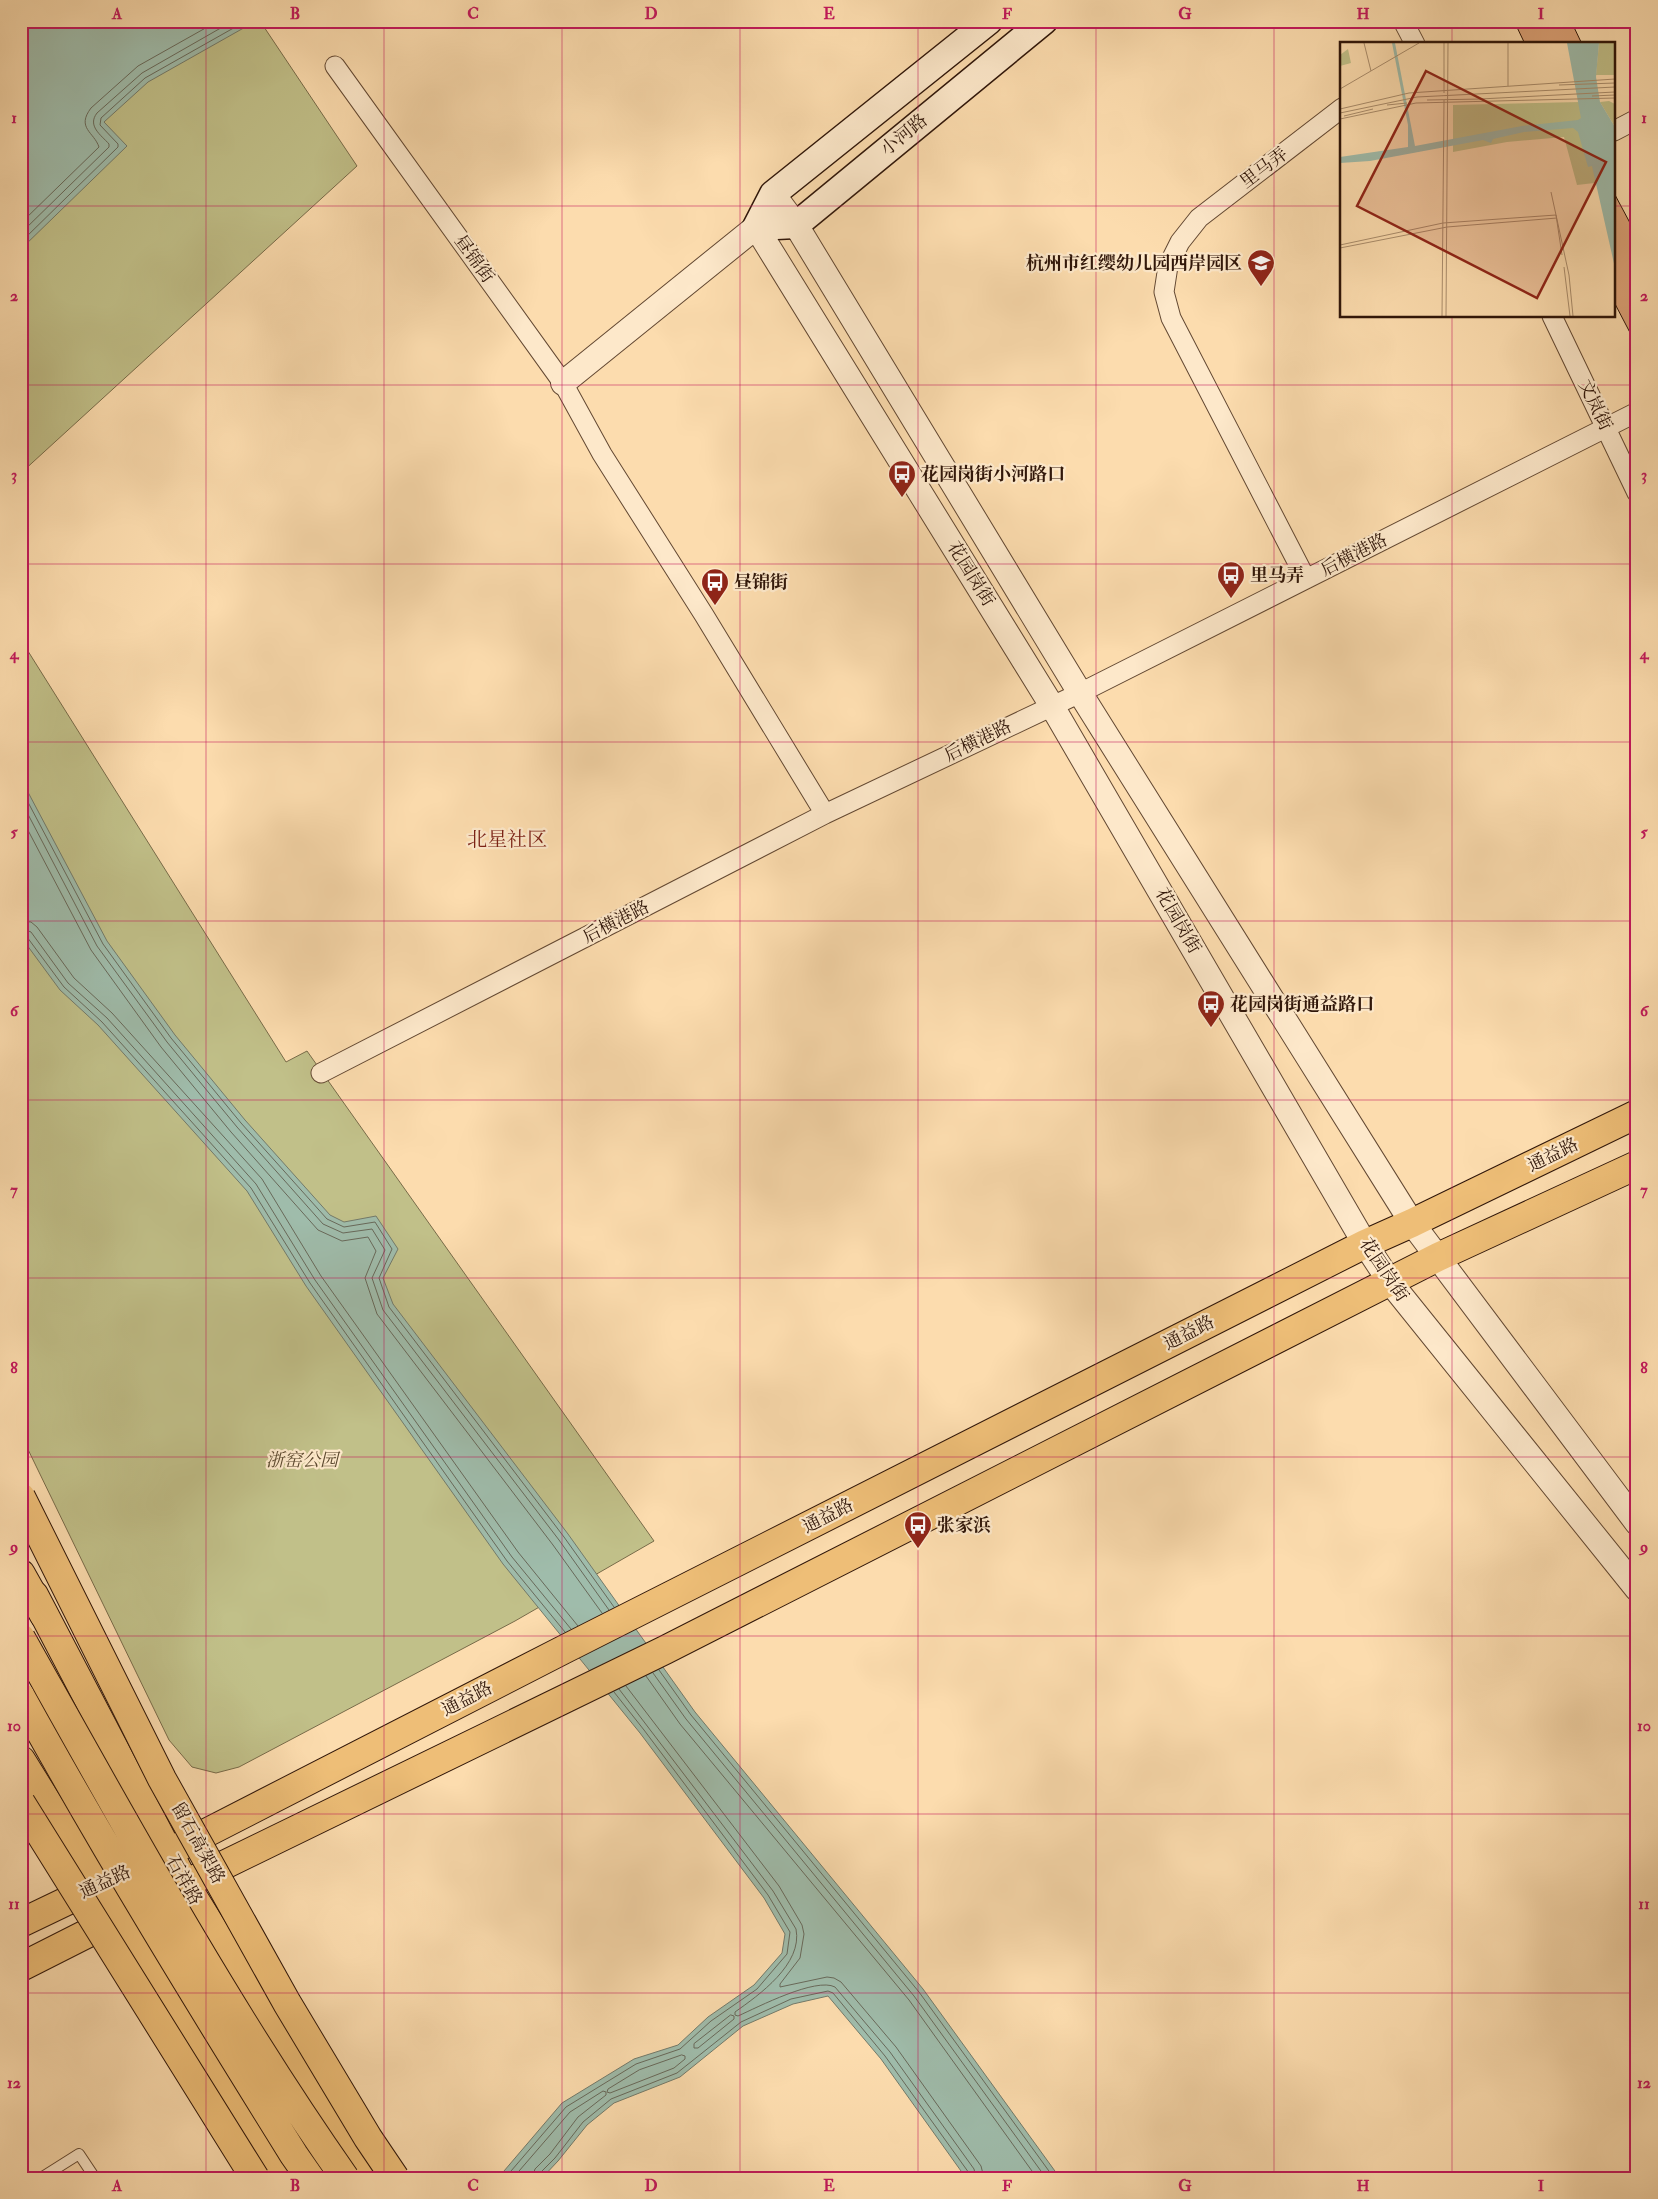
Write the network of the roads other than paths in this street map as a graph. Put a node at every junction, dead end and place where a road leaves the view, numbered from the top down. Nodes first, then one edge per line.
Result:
1 (989, 21) edge
2 (1044, 21) edge
3 (1403, 21) edge
4 (1414, 42) edge
5 (335, 66) dead end
6 (1340, 110) edge
7 (1637, 119) edge
8 (1616, 130) edge
9 (773, 194) junction
10 (796, 225) junction
11 (756, 227) junction
12 (1553, 318) edge
13 (563, 383) junction
14 (1637, 412) edge
15 (1606, 428) junction
16 (1637, 493) edge
17 (1306, 579) junction
18 (1080, 693) junction
19 (1052, 706) junction
20 (825, 814) junction
21 (321, 1073) dead end
22 (1637, 1114) edge
23 (1637, 1164) edge
24 (1412, 1223) junction
25 (1366, 1244) junction
26 (1438, 1257) junction
27 (1390, 1282) junction
28 (21, 1497) edge
29 (1637, 1523) edge
30 (21, 1568) edge
31 (21, 1574) edge
32 (1637, 1589) edge
33 (44, 1615) junction
34 (21, 1638) edge
35 (21, 1697) edge
36 (21, 1760) edge
37 (21, 1803) edge
38 (169, 1852) junction
39 (185, 1884) junction
40 (98, 1885) junction
41 (118, 1918) junction
42 (21, 1923) edge
43 (21, 1967) edge
44 (41, 2178) edge
45 (95, 2178) edge
46 (254, 2178) edge
47 (282, 2178) edge
48 (310, 2178) edge
49 (345, 2178) edge
50 (371, 2178) edge
51 (395, 2178) edge

1 - 9 main road, 小河路
2 - 10 main road, 小河路
3 - 4 street
5 - 13 street, 昼锦街
6 - 17 street, 里马弄
7 - 8 street
9 - 10 street, 花园岗街
9 - 11 main road, 小河路
10 - 11 main road
10 - 18 street, 花园岗街
11 - 13 street, 小河路
11 - 19 street, 花园岗街
12 - 15 street, 文岚街
13 - 20 street, 昼锦街
14 - 15 street, 后横港路
15 - 16 street, 文岚街
15 - 17 street, 后横港路
17 - 18 street, 后横港路
18 - 19 street, 后横港路
18 - 24 street, 花园岗街
19 - 20 street, 后横港路
19 - 25 street, 花园岗街
20 - 21 street, 后横港路
22 - 24 main road, 通益路
23 - 26 main road, 通益路
24 - 25 main road, 通益路
24 - 26 street, 花园岗街
25 - 27 street, 花园岗街
25 - 38 main road, 通益路
26 - 27 main road, 通益路
26 - 29 street, 花园岗街
27 - 32 street, 花园岗街
27 - 39 main road, 通益路
28 - 51 main road, 留石高架路, bridge
30 - 33 main road, 石祥路
31 - 33 main road
33 - 38 main road, 石祥路
34 - 49 main road, bridge
35 - 48 main road, bridge
36 - 40 main road
37 - 46 main road, bridge
38 - 39 main road, 石祥路
38 - 40 main road, 通益路
39 - 41 main road, 通益路
39 - 50 main road, 石祥路
40 - 41 main road
40 - 42 main road, 通益路
41 - 43 main road, 通益路
41 - 47 main road
44 - 45 lane

